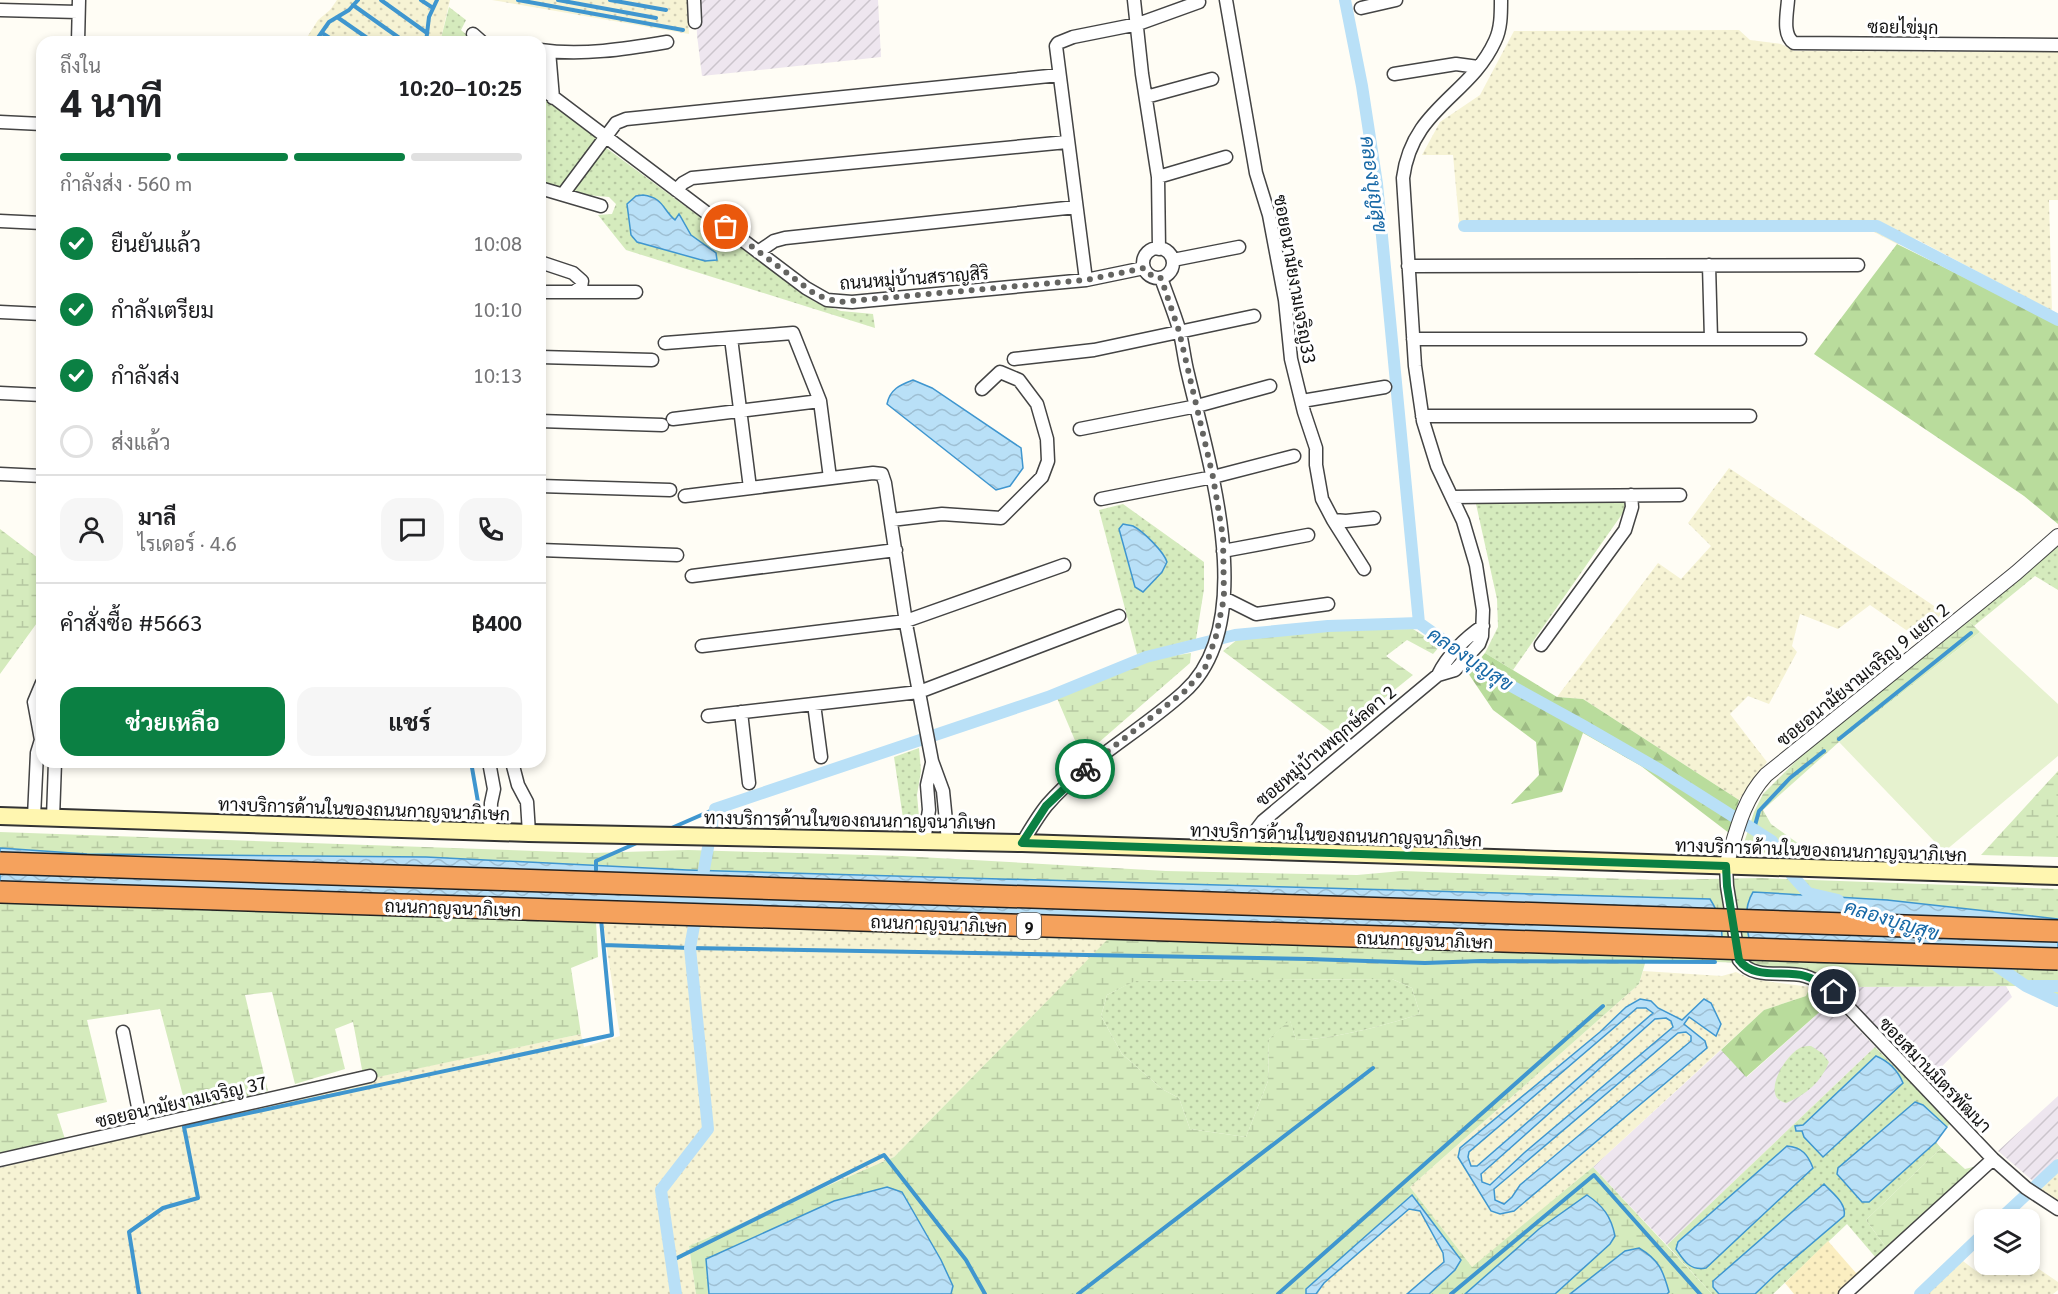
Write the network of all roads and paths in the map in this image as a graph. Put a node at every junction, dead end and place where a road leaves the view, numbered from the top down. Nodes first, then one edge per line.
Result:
1 (693, 0) edge
2 (1134, 0) edge
3 (1226, 0) edge
4 (1396, 0) edge
5 (1501, 0) edge
6 (1788, 0) edge
7 (1199, 2) dead end
8 (79, 6) edge
9 (1361, 8) dead end
10 (0, 10) edge
11 (695, 22) dead end
12 (1138, 24) junction
13 (78, 36) edge
14 (667, 42) dead end
15 (2058, 45) edge
16 (546, 51) edge
17 (546, 61) edge
18 (1478, 67) junction
19 (1394, 74) dead end
20 (1059, 75) junction
21 (1212, 79) dead end
22 (546, 92) edge
23 (1146, 97) junction
24 (553, 98) junction
25 (0, 122) edge
26 (36, 124) edge
27 (605, 138) junction
28 (1067, 142) junction
29 (1226, 157) dead end
30 (1158, 177) junction
31 (546, 190) edge
32 (676, 190) junction
33 (563, 194) junction
34 (601, 206) dead end
35 (1076, 207) junction
36 (0, 221) edge
37 (36, 223) edge
38 (1239, 247) dead end
39 (1158, 249) junction
40 (758, 252) junction
41 (1173, 260) junction
42 (546, 264) edge
43 (1858, 264) dead end
44 (1709, 265) junction
45 (1408, 266) junction
46 (1144, 268) junction
47 (1161, 278) junction
48 (1086, 280) junction
49 (546, 292) edge
50 (574, 292) junction
51 (636, 292) dead end
52 (0, 312) edge
53 (36, 314) edge
54 (1254, 316) dead end
55 (1179, 331) junction
56 (731, 338) junction
57 (1413, 339) junction
58 (1711, 339) junction
59 (1800, 339) dead end
60 (665, 343) dead end
61 (546, 357) edge
62 (1014, 359) dead end
63 (652, 360) dead end
64 (1270, 386) dead end
65 (1385, 387) dead end
66 (982, 389) dead end
67 (0, 393) edge
68 (36, 395) edge
69 (820, 401) junction
70 (1302, 401) junction
71 (1197, 406) junction
72 (740, 411) junction
73 (1750, 416) dead end
74 (1422, 417) junction
75 (546, 421) edge
76 (1080, 429) dead end
77 (1294, 456) dead end
78 (0, 474) edge
79 (36, 476) edge
80 (1213, 477) junction
81 (830, 478) junction
82 (546, 486) edge
83 (750, 488) junction
84 (670, 490) dead end
85 (1631, 495) junction
86 (1680, 495) dead end
87 (685, 496) dead end
88 (1452, 496) junction
89 (1101, 499) dead end
90 (1374, 518) dead end
91 (891, 519) junction
92 (1332, 520) junction
93 (1308, 535) dead end
94 (2058, 536) edge
95 (546, 550) edge
96 (896, 550) junction
97 (1223, 551) junction
98 (677, 555) dead end
99 (1064, 565) dead end
100 (1364, 569) dead end
101 (693, 576) dead end
102 (1224, 598) junction
103 (1328, 604) dead end
104 (1119, 616) dead end
105 (906, 621) junction
106 (1474, 640) junction
107 (1541, 645) dead end
108 (702, 646) dead end
109 (1438, 675) junction
110 (919, 692) junction
111 (814, 704) junction
112 (741, 712) junction
113 (708, 716) dead end
114 (821, 757) dead end
115 (932, 761) junction
116 (38, 768) edge
117 (55, 768) edge
118 (490, 768) edge
119 (514, 768) edge
120 (749, 783) dead end
121 (0, 816) edge
122 (34, 817) junction
123 (53, 818) junction
124 (490, 831) junction
125 (529, 832) junction
126 (924, 841) junction
127 (948, 841) junction
128 (1022, 843) junction
129 (1246, 850) junction
130 (0, 863) edge
131 (1726, 866) junction
132 (2058, 876) edge
133 (0, 892) edge
134 (2058, 931) edge
135 (2058, 959) edge
136 (123, 1032) dead end
137 (370, 1076) dead end
138 (142, 1127) junction
139 (0, 1160) edge
140 (1993, 1160) junction
141 (2058, 1209) edge
142 (1845, 1294) edge

1 - 11 street
2 - 12 street
3 - 70 street, ซอยอนามัยงามเจริญ33
4 - 9 street
5 - 18 street
6 - 15 street, ซอยไข่มุก
7 - 12 street
8 - 10 street
8 - 13 street
12 - 20 street
12 - 23 street
14 - 16 street
17 - 24 street
18 - 19 street
18 - 45 street
20 - 27 street
20 - 28 street
21 - 23 street
22 - 24 street, ถนนหมู่บ้านสราญสิริ
23 - 30 street
24 - 27 street, ถนนหมู่บ้านสราญสิริ
25 - 26 street
27 - 32 street, ถนนหมู่บ้านสราญสิริ
27 - 33 street
28 - 32 street
28 - 35 street
29 - 30 street
30 - 39 street
31 - 33 street
32 - 40 street, ถนนหมู่บ้านสราญสิริ
33 - 34 street
35 - 40 street
35 - 48 street
36 - 37 street
38 - 41 street
39 - 41 street
39 - 46 street
40 - 48 street, ถนนหมู่บ้านสราญสิริ
41 - 47 street
42 - 50 street
43 - 44 street
44 - 45 street
44 - 58 street
45 - 57 street
46 - 47 street
46 - 48 street, ถนนหมู่บ้านสราญสิริ
47 - 55 street
49 - 50 street
50 - 51 street
52 - 53 street
54 - 55 street
55 - 62 street
55 - 71 street
56 - 60 street
56 - 69 street
56 - 72 street
57 - 58 street
57 - 74 street
58 - 59 street
61 - 63 street
64 - 71 street
65 - 70 street
66 - 91 street
67 - 68 street
69 - 72 street
69 - 81 street
70 - 92 street, ซอยอนามัยงามเจริญ33
71 - 76 street
71 - 80 street
72 - 75 street
72 - 83 street
73 - 74 street
74 - 88 street
77 - 80 street
78 - 79 street
80 - 89 street
80 - 97 street
81 - 83 street
81 - 91 street
82 - 84 street
83 - 87 street
85 - 86 street
85 - 88 street
85 - 107 street
88 - 106 street
90 - 92 street
91 - 96 street
92 - 100 street, ซอยอนามัยงามเจริญ33
93 - 97 street
94 - 131 street, ซอยอนามัยงามเจริญ 9 แยก 2
95 - 98 street
96 - 101 street
96 - 105 street
97 - 102 street
99 - 105 street
102 - 103 street
102 - 128 street
104 - 110 street
105 - 108 street
105 - 110 street
106 - 109 street, ซอยหมู่บ้านพฤกษ์ลดา 2
106 - 109 street, ซอยหมู่บ้านพฤกษ์ลดา 2
109 - 129 street, ซอยหมู่บ้านพฤกษ์ลดา 2
110 - 111 street
110 - 115 street
111 - 112 street
111 - 114 street
112 - 113 street
112 - 120 street
115 - 126 street
115 - 127 street
116 - 122 street
117 - 123 street
118 - 124 street
119 - 125 street
121 - 122 main road, ทางบริการด้านในของถนนกาญจนาภิเษก
122 - 123 main road, ทางบริการด้านในของถนนกาญจนาภิเษก
123 - 124 main road, ทางบริการด้านในของถนนกาญจนาภิเษก
124 - 125 main road, ทางบริการด้านในของถนนกาญจนาภิเษก
125 - 126 main road, ทางบริการด้านในของถนนกาญจนาภิเษก
126 - 127 main road, ทางบริการด้านในของถนนกาญจนาภิเษก
127 - 128 main road, ทางบริการด้านในของถนนกาญจนาภิเษก
128 - 129 main road, ทางบริการด้านในของถนนกาญจนาภิเษก
129 - 131 main road, ทางบริการด้านในของถนนกาญจนาภิเษก
130 - 134 highway, ถนนกาญจนาภิเษก / 9, bridge
131 - 132 main road, ทางบริการด้านในของถนนกาญจนาภิเษก
131 - 140 street, ซอยสมานมิตรพัฒนา
133 - 135 highway, ถนนกาญจนาภิเษก / 9, bridge
136 - 138 street
137 - 138 street, ซอยอนามัยงามเจริญ 37
138 - 139 street, ซอยอนามัยงามเจริญ 37
140 - 141 street, ซอยสมานมิตรพัฒนา
140 - 142 street

